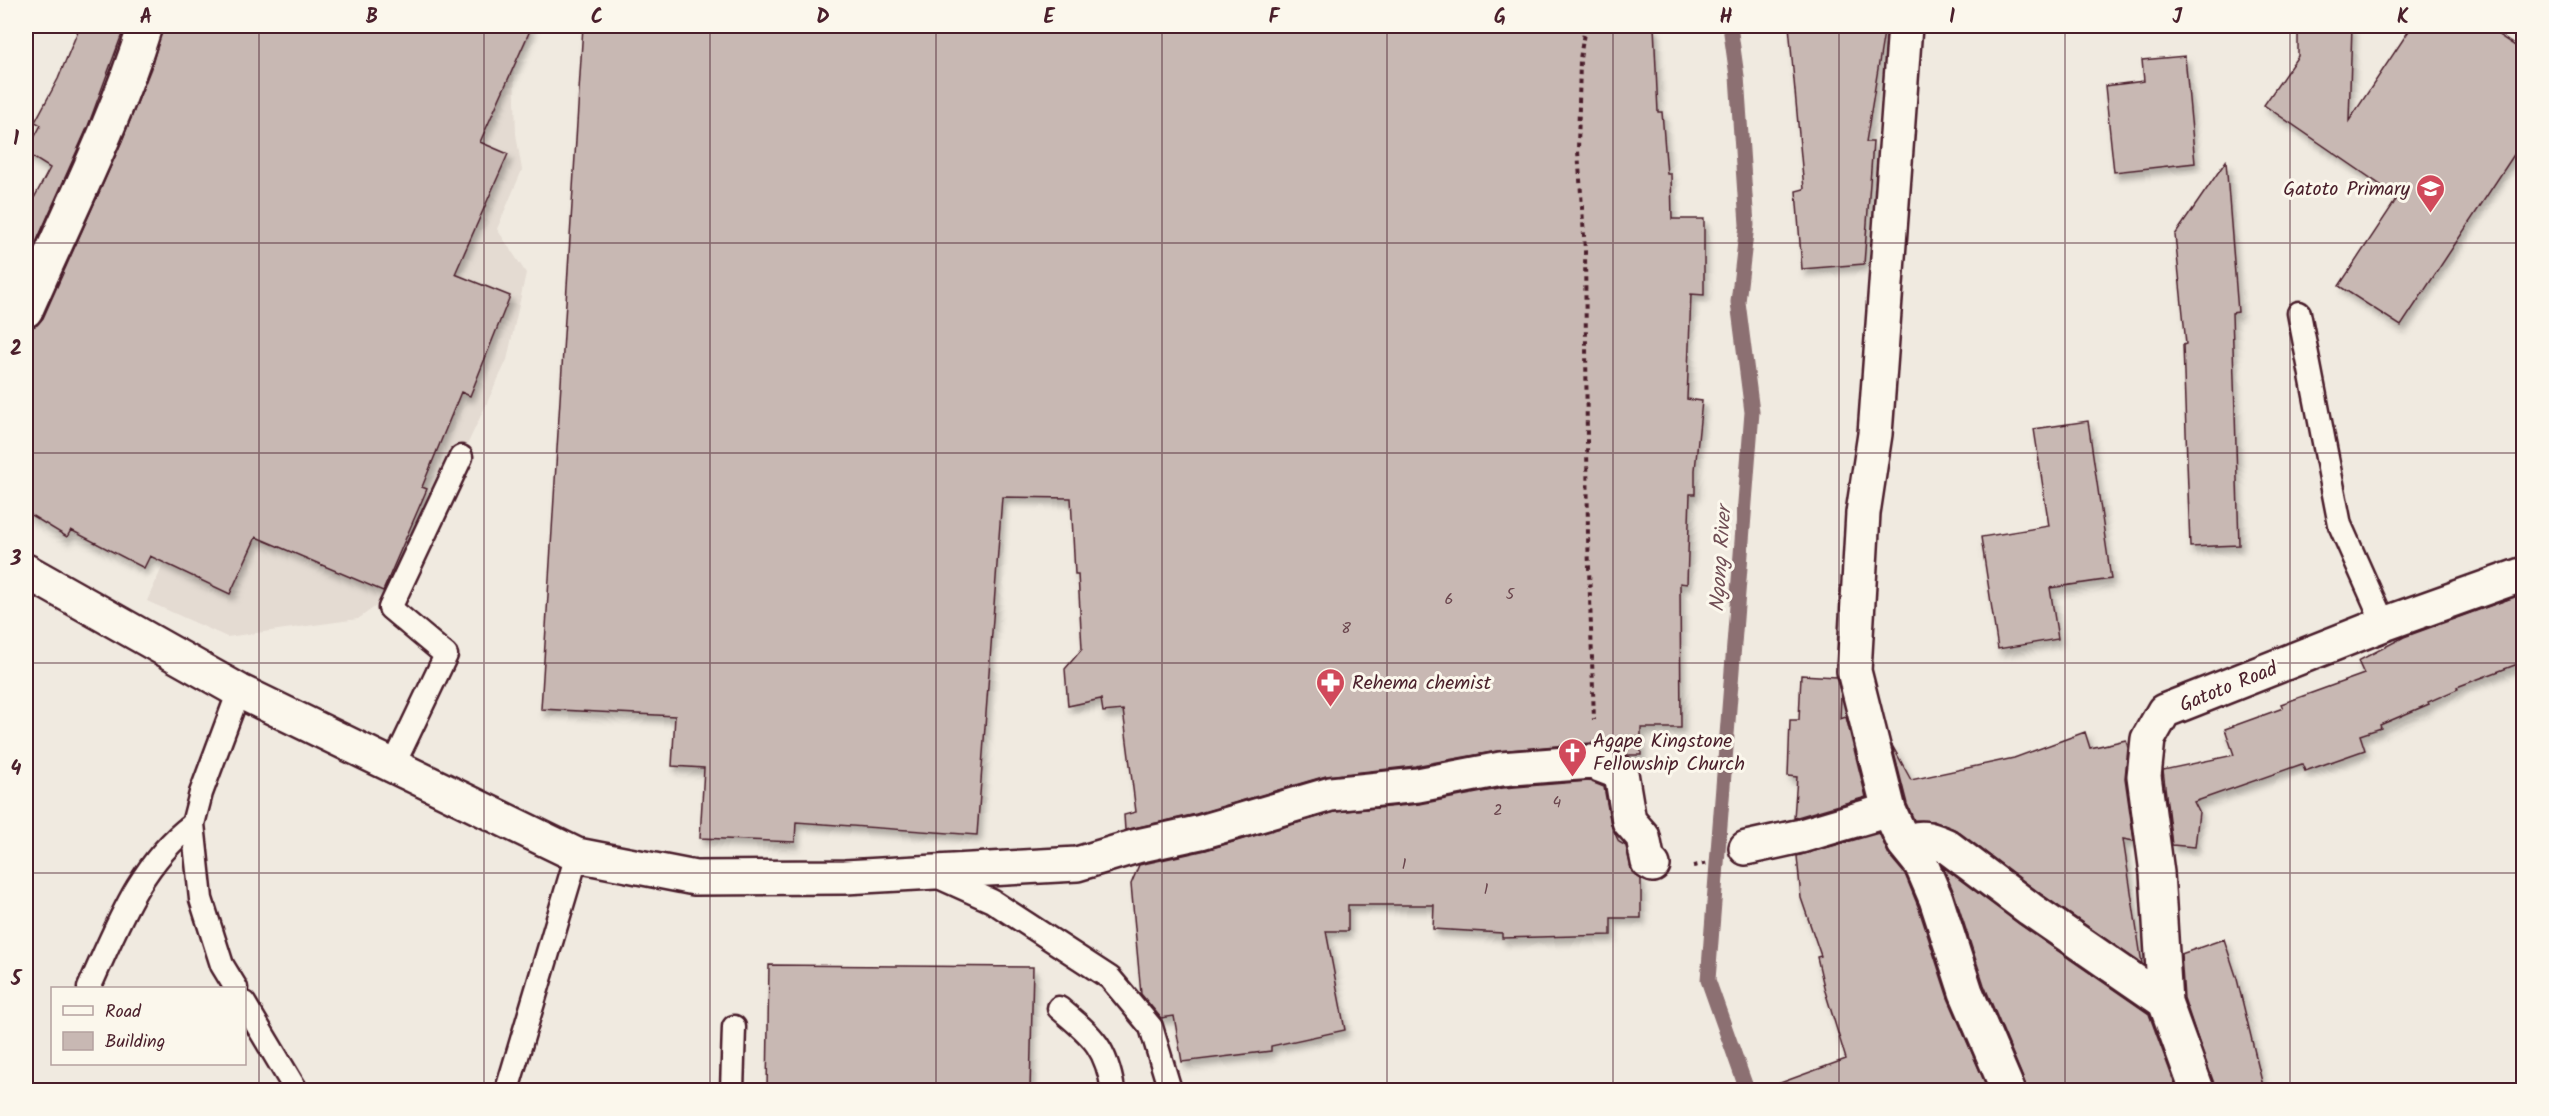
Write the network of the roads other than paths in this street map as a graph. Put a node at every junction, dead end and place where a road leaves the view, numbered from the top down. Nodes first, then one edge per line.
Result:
1 (145, 26) edge
2 (1905, 26) edge
3 (26, 310) edge
4 (2299, 313) dead end
5 (461, 457) dead end
6 (26, 571) edge
7 (2523, 574) edge
8 (2384, 624) junction
9 (238, 691) junction
10 (393, 766) junction
11 (1888, 810) junction
12 (193, 824) junction
13 (1904, 843) junction
14 (1746, 848) road end
15 (578, 855) junction
16 (1653, 865) road end
17 (927, 872) junction
18 (89, 987) edge
19 (235, 987) edge
20 (2165, 1002) junction
21 (246, 1006) edge
22 (1059, 1008) dead end
23 (734, 1027) dead end
24 (296, 1090) edge
25 (507, 1090) edge
26 (732, 1090) edge
27 (1113, 1090) edge
28 (1170, 1090) edge
29 (2008, 1090) edge
30 (2198, 1090) edge

1 - 3 street
2 - 11 street
4 - 8 lane
5 - 10 lane
6 - 9 street
7 - 8 street, Gatoto Road
8 - 20 street, Gatoto Road
9 - 10 street
9 - 12 lane
10 - 15 street
11 - 13 street
11 - 14 street
12 - 18 lane
12 - 19 lane
13 - 20 street
13 - 29 street
15 - 17 street
15 - 25 lane
16 - 17 street
17 - 28 lane
20 - 30 street, Gatoto Road
21 - 24 lane
22 - 27 lane
23 - 26 lane

